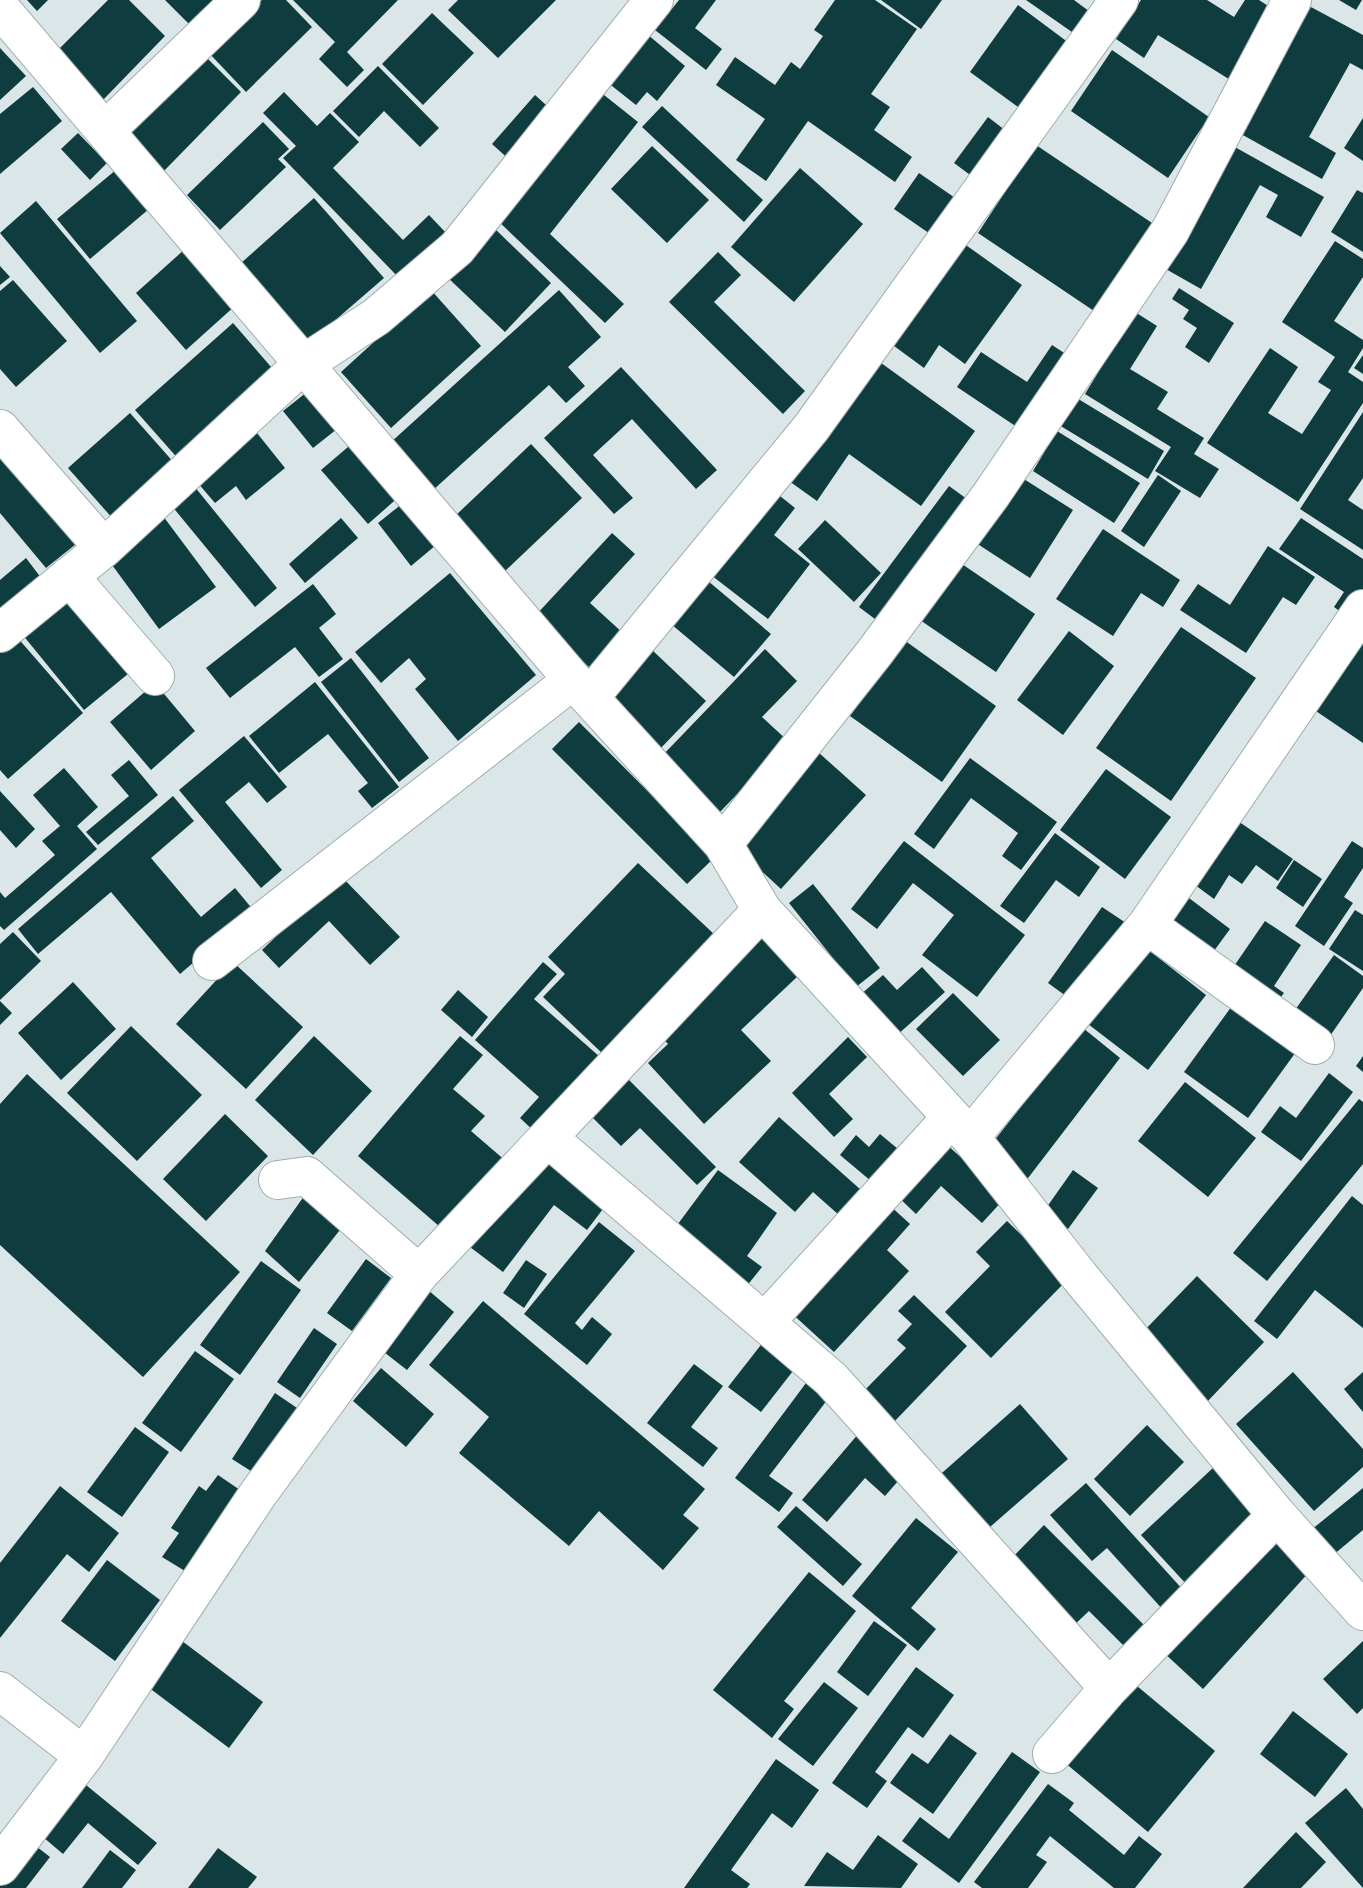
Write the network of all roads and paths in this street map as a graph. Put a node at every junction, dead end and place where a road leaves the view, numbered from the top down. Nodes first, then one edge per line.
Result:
1 (241, 0) edge
2 (654, 0) edge
3 (1119, 0) edge
4 (1292, 0) edge
5 (0, 8) edge
6 (105, 131) junction
7 (302, 365) junction
8 (0, 429) edge
9 (104, 548) junction
10 (69, 576) junction
11 (1363, 609) edge
12 (0, 633) edge
13 (155, 676) dead end
14 (581, 688) junction
15 (723, 844) junction
16 (762, 911) junction
17 (1147, 925) junction
18 (212, 961) dead end
19 (1315, 1045) dead end
20 (961, 1127) junction
21 (548, 1138) junction
22 (278, 1180) dead end
23 (419, 1274) junction
24 (765, 1322) junction
25 (1277, 1515) junction
26 (1363, 1611) edge
27 (1110, 1688) junction
28 (0, 1690) edge
29 (1052, 1754) dead end
30 (84, 1756) junction
31 (0, 1866) edge

1 - 6 street
2 - 7 street
3 - 14 street
4 - 15 street
5 - 6 street
6 - 7 street
7 - 9 street
7 - 14 street
8 - 9 street
9 - 10 street
10 - 12 street
10 - 13 street
11 - 17 street
14 - 15 street
14 - 18 street
15 - 16 street
16 - 20 street
16 - 21 street
17 - 19 street
17 - 20 street
20 - 24 street
20 - 25 street
21 - 23 street
21 - 24 street
22 - 23 street
23 - 30 street
24 - 27 street
25 - 26 street
25 - 27 street
27 - 29 street
28 - 30 street
30 - 31 street

